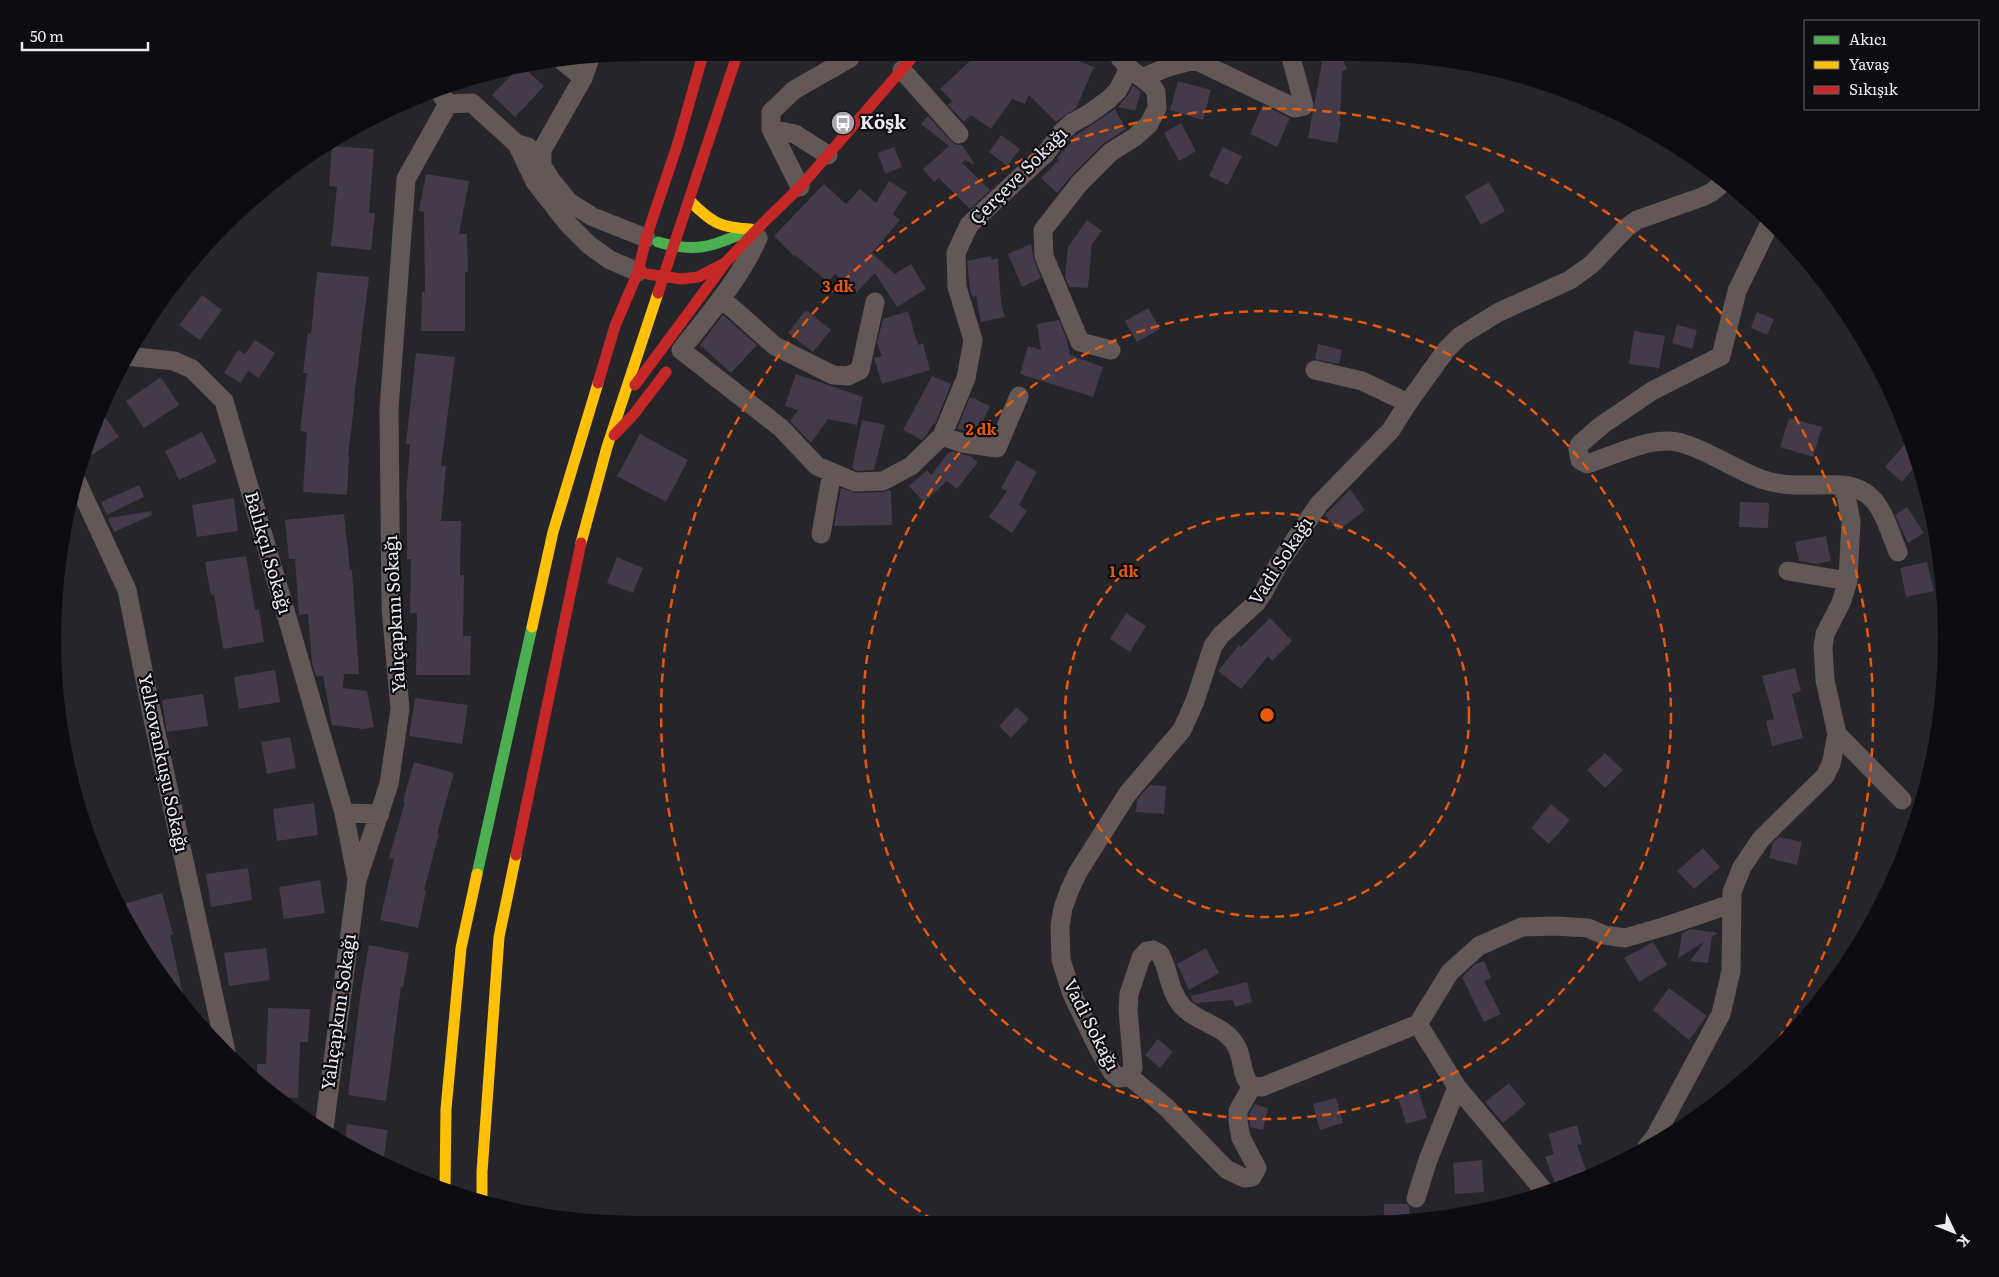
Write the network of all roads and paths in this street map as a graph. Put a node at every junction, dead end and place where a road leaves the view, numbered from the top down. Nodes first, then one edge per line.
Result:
1 (701, 61) edge
2 (845, 61) edge
3 (1187, 61) edge
4 (1202, 61) edge
5 (1292, 61) edge
6 (735, 62) edge
7 (588, 63) edge
8 (907, 64) edge
9 (568, 65) edge
10 (1130, 68) edge
11 (583, 78) junction
12 (443, 97) edge
13 (771, 130) junction
14 (959, 134) dead end
15 (516, 144) junction
16 (542, 150) junction
17 (828, 156) junction
18 (1719, 186) edge
19 (800, 187) junction
20 (690, 201) junction
21 (758, 225) junction
22 (1767, 229) edge
23 (646, 238) junction
24 (674, 248) junction
25 (726, 262) junction
26 (638, 272) junction
27 (664, 277) junction
28 (721, 298) junction
29 (875, 302) dead end
30 (1111, 350) dead end
31 (135, 357) edge
32 (676, 357) junction
33 (1315, 370) dead end
34 (1019, 396) dead end
35 (1408, 402) junction
36 (619, 406) junction
37 (942, 436) junction
38 (608, 442) junction
39 (832, 472) junction
40 (1840, 485) junction
41 (81, 490) edge
42 (821, 534) dead end
43 (1898, 552) dead end
44 (1788, 571) dead end
45 (1848, 581) junction
46 (1837, 734) junction
47 (1902, 800) dead end
48 (344, 813) junction
49 (380, 814) junction
50 (357, 880) junction
51 (1730, 904) junction
52 (1418, 1024) junction
53 (223, 1039) edge
54 (1129, 1076) junction
55 (1252, 1086) junction
56 (1457, 1087) junction
57 (325, 1122) edge
58 (1656, 1134) edge
59 (445, 1182) edge
60 (1540, 1187) edge
61 (482, 1194) edge
62 (1416, 1198) dead end

1 - 23 main road
2 - 13 street
3 - 10 street
4 - 5 street
6 - 20 main road
7 - 11 street
8 - 14 street
8 - 17 main road
9 - 11 street
10 - 30 street
10 - 37 street, Çerçeve Sokağı
11 - 16 street
12 - 15 street
12 - 49 street, Yalıçapkını Sokağı
13 - 17 street
13 - 19 street
15 - 16 street
15 - 26 street
16 - 23 street
17 - 19 main road
18 - 35 street, Vadi Sokağı
19 - 21 main road
20 - 21 main road
20 - 24 main road
21 - 24 main road
21 - 25 main road
21 - 28 street
22 - 40 street
23 - 24 main road
23 - 26 main road
24 - 27 main road
25 - 27 main road
25 - 36 main road
26 - 27 main road
26 - 59 main road
27 - 36 main road
28 - 29 street
28 - 32 street
31 - 48 street, Balıkçıl Sokağı
32 - 38 main road
32 - 39 street, Çerçeve Sokağı
33 - 35 street
34 - 37 street
35 - 54 street, Vadi Sokağı
36 - 38 main road
37 - 39 street, Çerçeve Sokağı
38 - 61 main road
39 - 42 street
40 - 43 street
40 - 45 street
41 - 53 street, Yelkovankuşu Sokağı
44 - 45 street
45 - 46 street
46 - 47 street
46 - 51 street
48 - 49 street
48 - 50 street, Balıkçıl Sokağı
49 - 50 street, Yalıçapkını Sokağı
50 - 57 street, Yalıçapkını Sokağı
51 - 52 street
51 - 58 street
52 - 55 street
52 - 56 street
54 - 55 street
54 - 55 street, Vadi Sokağı
56 - 60 street
56 - 62 street

